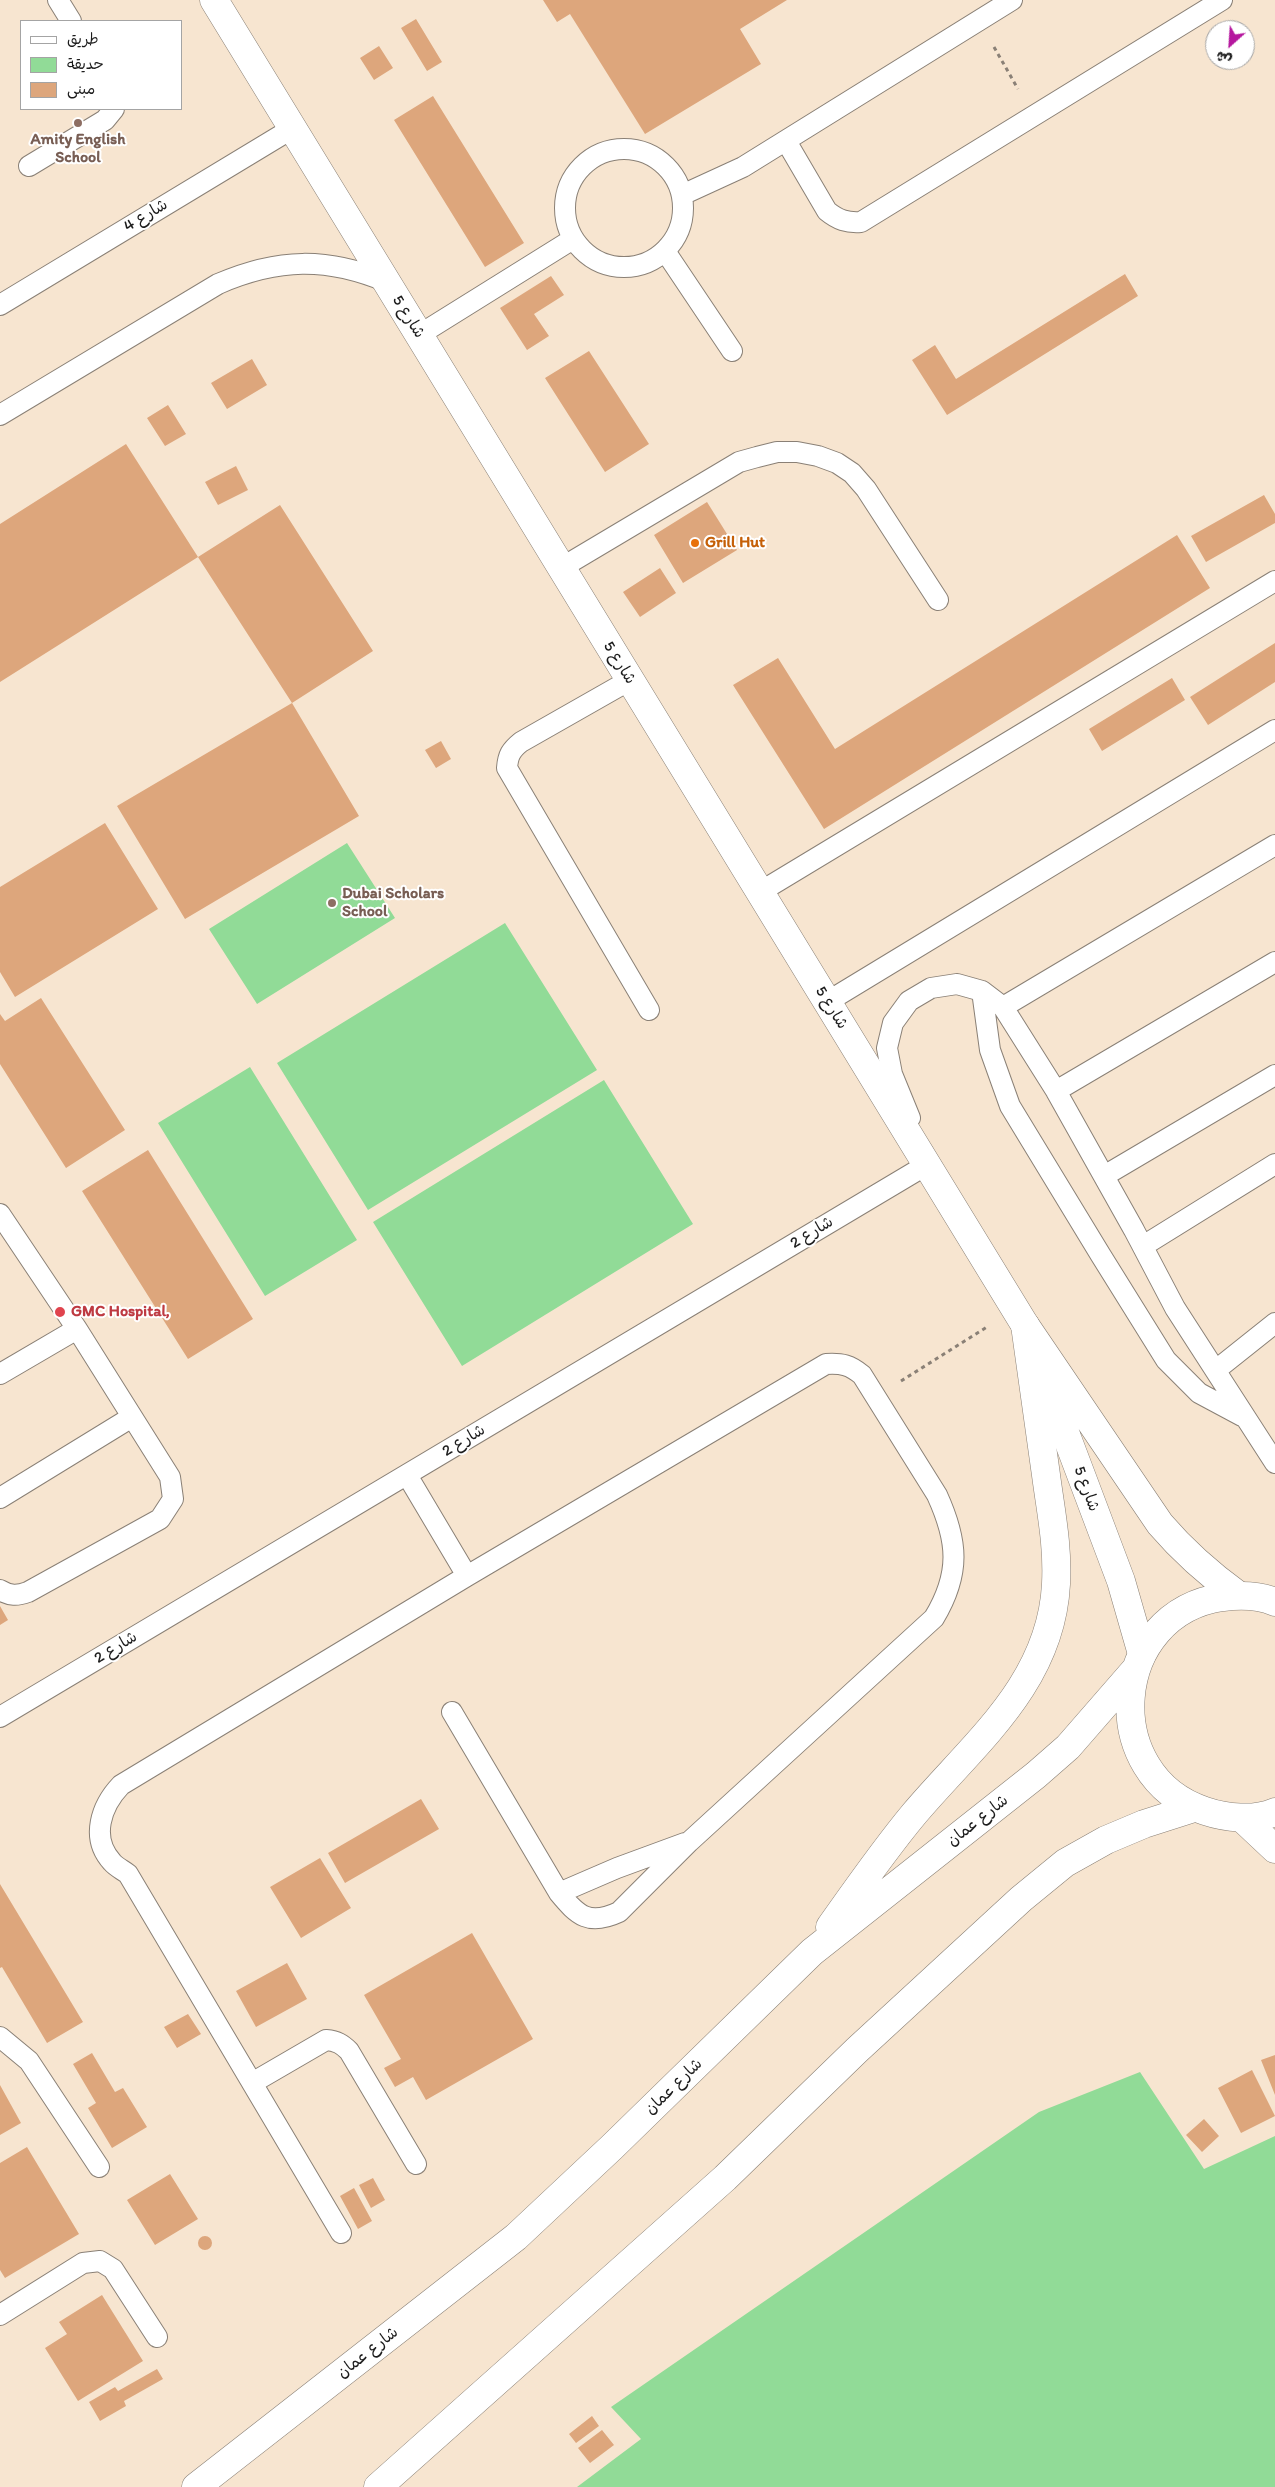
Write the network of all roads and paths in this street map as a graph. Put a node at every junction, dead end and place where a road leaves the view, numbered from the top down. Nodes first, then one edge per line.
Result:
1 (58, 0) edge
2 (214, 0) edge
3 (1012, 0) edge
4 (1222, 0) edge
5 (70, 20) edge
6 (978, 20) junction
7 (113, 110) edge
8 (1034, 116) junction
9 (293, 128) junction
10 (786, 141) junction
11 (29, 166) dead end
12 (682, 195) junction
13 (572, 239) junction
14 (665, 251) junction
15 (387, 282) junction
16 (0, 305) edge
17 (419, 334) junction
18 (732, 351) dead end
19 (0, 415) edge
20 (561, 568) junction
21 (1275, 581) edge
22 (938, 600) dead end
23 (630, 680) junction
24 (1275, 730) edge
25 (1275, 845) edge
26 (760, 892) junction
27 (1275, 962) edge
28 (982, 991) junction
29 (827, 1002) junction
30 (1003, 1006) junction
31 (649, 1010) dead end
32 (1275, 1075) edge
33 (1056, 1091) junction
34 (928, 1164) junction
35 (1275, 1164) edge
36 (1104, 1176) junction
37 (0, 1214) edge
38 (1143, 1246) junction
39 (1020, 1317) junction
40 (1275, 1323) edge
41 (77, 1328) junction
42 (1216, 1370) junction
43 (0, 1374) edge
44 (877, 1397) junction
45 (1242, 1416) junction
46 (132, 1417) junction
47 (1275, 1463) edge
48 (407, 1475) junction
49 (0, 1498) edge
50 (466, 1576) junction
51 (0, 1590) edge
52 (1238, 1595) junction
53 (1273, 1600) edge
54 (1138, 1662) junction
55 (452, 1712) dead end
56 (0, 1717) edge
57 (1194, 1808) junction
58 (1275, 1812) edge
59 (1242, 1818) junction
60 (689, 1842) junction
61 (1275, 1849) edge
62 (559, 1893) junction
63 (812, 1952) junction
64 (0, 2037) edge
65 (252, 2084) junction
66 (416, 2164) dead end
67 (99, 2167) dead end
68 (341, 2233) dead end
69 (0, 2315) edge
70 (157, 2336) dead end
71 (196, 2487) edge
72 (378, 2487) edge

1 - 5 lane
2 - 9 street, شارع 5
3 - 6 lane
4 - 8 lane
6 - 8 path
6 - 10 lane
7 - 11 lane
8 - 10 lane
9 - 15 street, شارع 5
9 - 16 lane, شارع 4
10 - 12 lane
12 - 13 lane
12 - 14 lane
13 - 14 lane
13 - 17 lane
14 - 18 lane
15 - 17 street, شارع 5
15 - 19 lane
17 - 20 street, شارع 5
20 - 22 lane
20 - 23 street, شارع 5
21 - 26 lane
23 - 26 street, شارع 5
23 - 31 lane
24 - 29 lane
25 - 30 lane
26 - 29 street, شارع 5
27 - 33 lane
28 - 30 lane
28 - 34 lane
28 - 45 lane
29 - 34 street, شارع 5
30 - 33 lane
32 - 36 lane
33 - 36 lane
34 - 39 street, شارع 5
34 - 48 lane, شارع 2
35 - 38 lane
36 - 38 lane
37 - 41 lane
38 - 42 lane
39 - 44 path
39 - 52 street, شارع 5
39 - 54 street, شارع 5
39 - 63 street
40 - 42 lane
41 - 43 lane
41 - 46 lane
42 - 45 lane
44 - 50 lane
44 - 60 lane
45 - 47 lane
46 - 49 lane
46 - 51 lane
48 - 50 lane
48 - 56 lane, شارع 2
50 - 65 lane
52 - 53 street
52 - 54 street
54 - 57 street
54 - 63 street, شارع عمان
55 - 62 lane
57 - 59 street
57 - 72 street
58 - 59 street
59 - 61 street
60 - 62 lane
60 - 62 lane
63 - 71 street, شارع عمان
64 - 67 lane
65 - 66 lane
65 - 68 lane
69 - 70 lane

